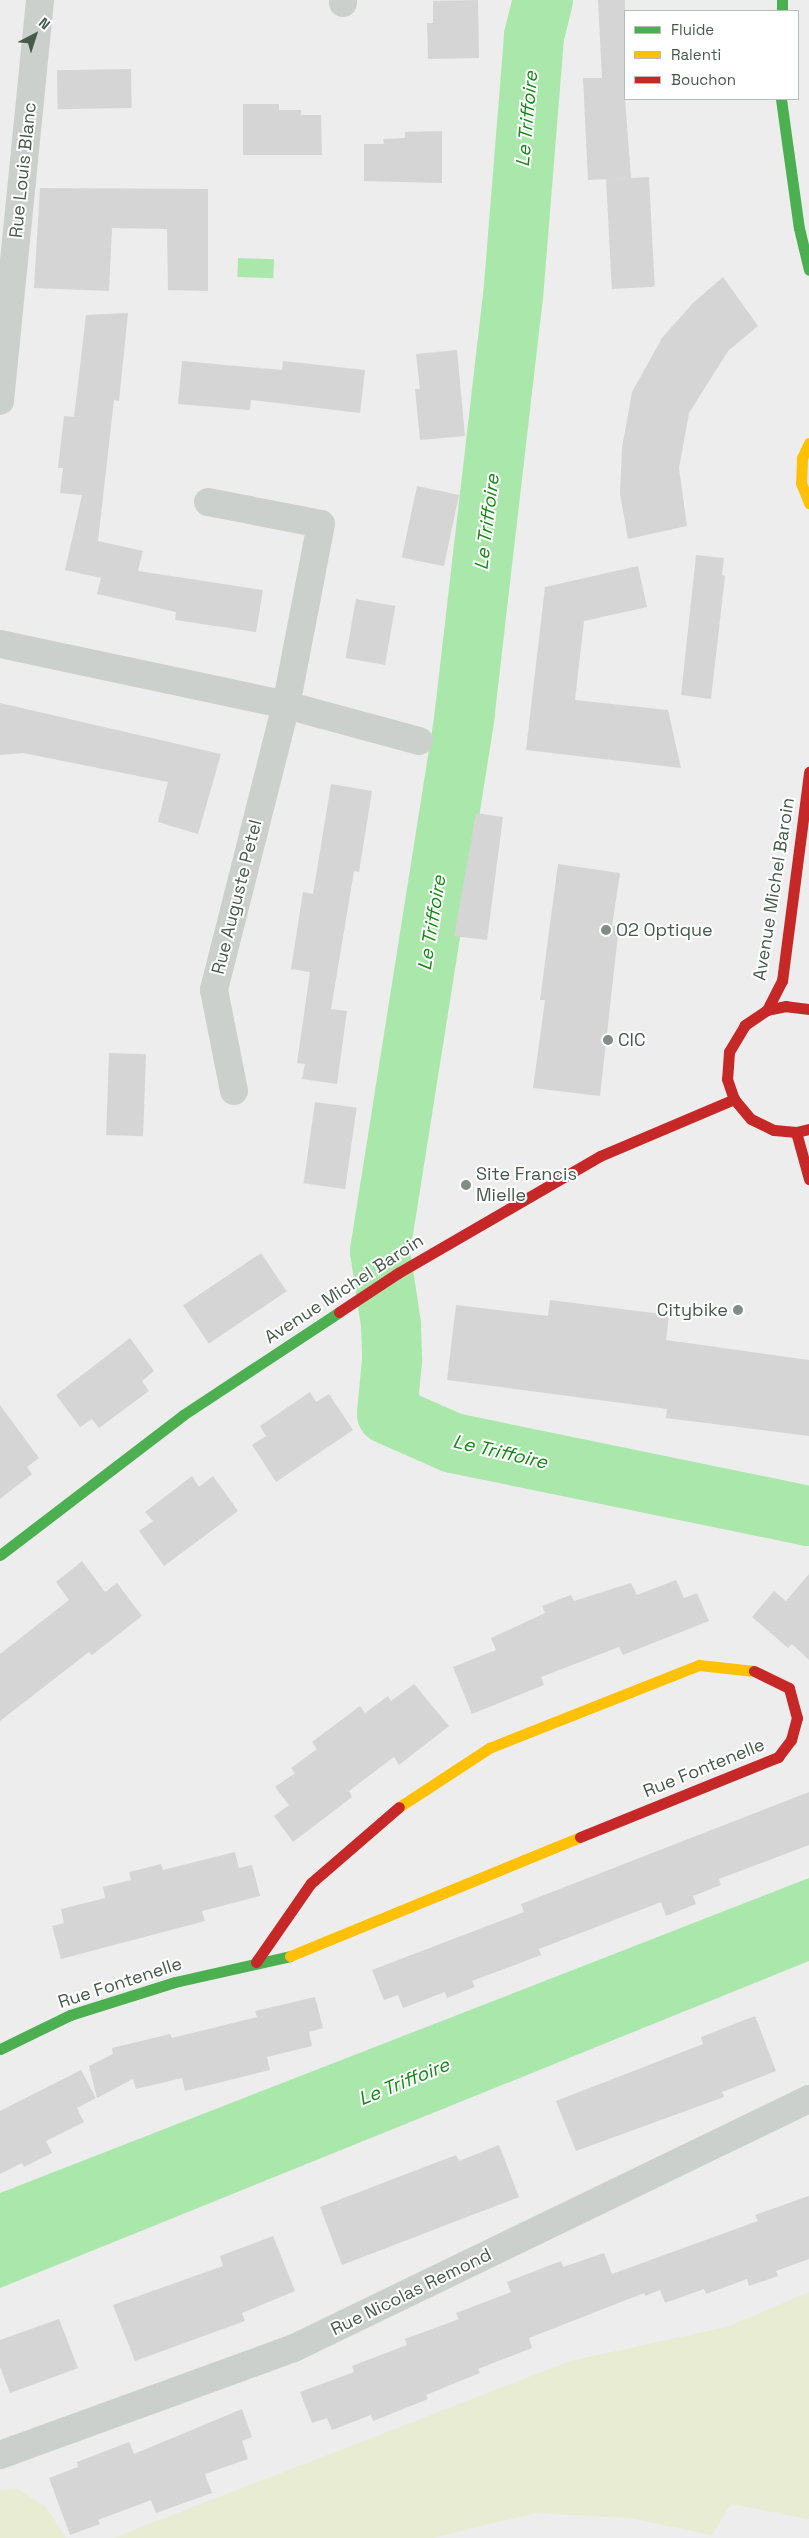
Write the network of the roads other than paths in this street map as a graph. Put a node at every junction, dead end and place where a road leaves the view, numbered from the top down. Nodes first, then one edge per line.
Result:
1 (40, 0) edge
2 (781, 100) edge
3 (809, 270) edge
4 (0, 401) edge
5 (809, 443) edge
6 (208, 502) dead end
7 (809, 503) edge
8 (0, 644) edge
9 (286, 705) junction
10 (419, 740) dead end
11 (809, 772) edge
12 (809, 1009) edge
13 (767, 1010) junction
14 (234, 1091) dead end
15 (734, 1099) junction
16 (809, 1129) edge
17 (796, 1132) junction
18 (809, 1179) edge
19 (0, 1555) edge
20 (256, 1962) junction
21 (0, 2050) edge
22 (809, 2099) edge
23 (0, 2455) edge

1 - 4 street, Rue Louis Blanc
2 - 3 street
5 - 7 street
6 - 9 street, Rue Auguste Petel
8 - 9 street
9 - 10 street
9 - 14 street, Rue Auguste Petel
11 - 13 street, Avenue Michel Baroin
12 - 13 street
13 - 15 street
15 - 17 street
15 - 19 street, Avenue Michel Baroin
16 - 17 street
17 - 18 street
20 - 20 street, Rue Fontenelle
20 - 21 street, Rue Fontenelle
22 - 23 street, Rue Nicolas Remond

